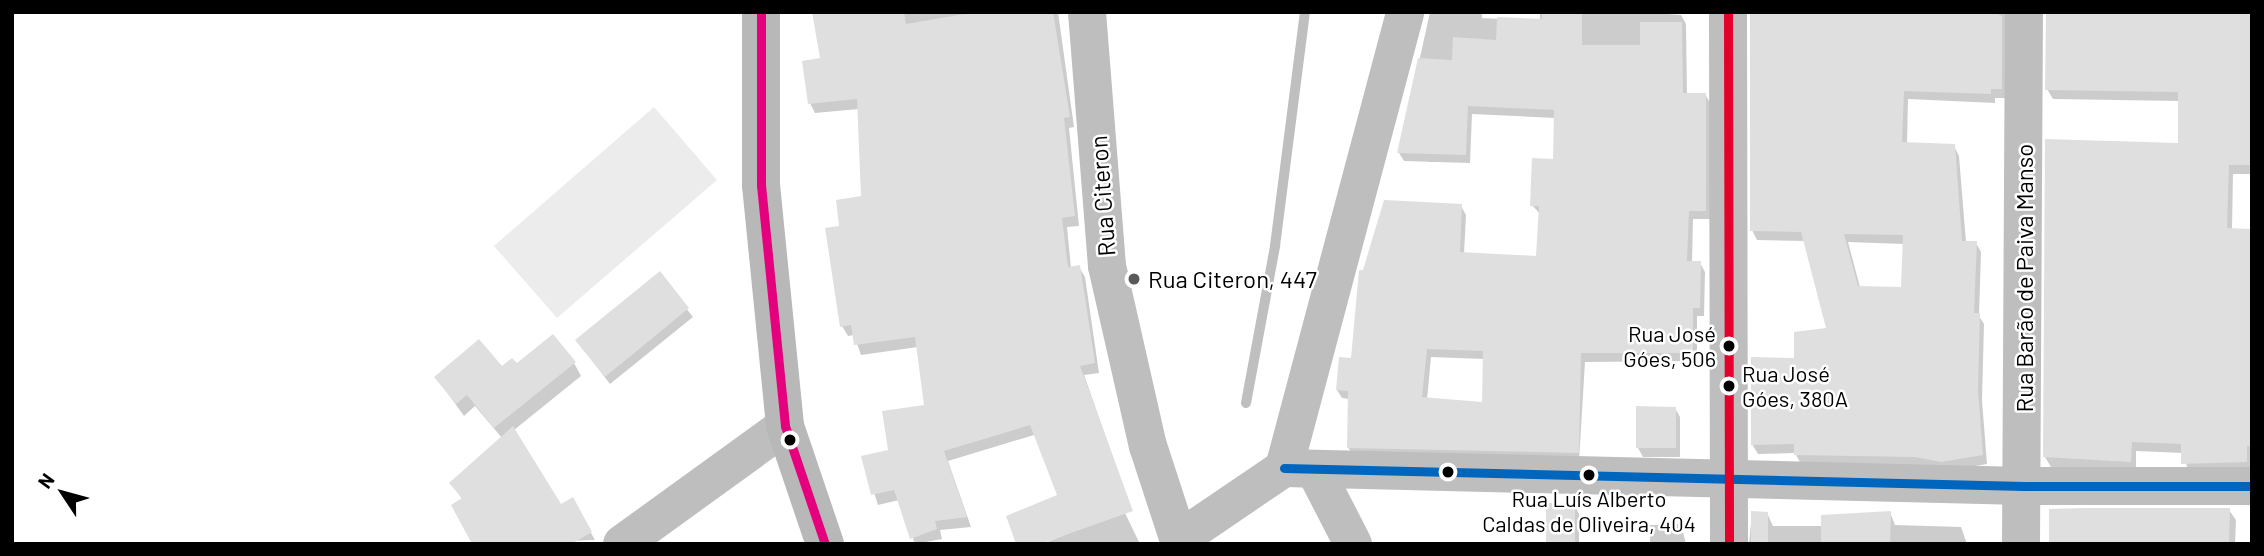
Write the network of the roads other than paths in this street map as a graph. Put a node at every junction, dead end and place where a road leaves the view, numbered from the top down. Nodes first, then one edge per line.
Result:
1 (761, 12) edge
2 (1087, 12) edge
3 (1405, 12) edge
4 (1728, 12) edge
5 (2024, 12) edge
6 (785, 426) junction
7 (1299, 469) junction
8 (1729, 477) junction
9 (2024, 486) junction
10 (2252, 486) edge
11 (1179, 542) edge
12 (622, 544) edge
13 (825, 544) edge
14 (1353, 544) edge
15 (1728, 544) edge
16 (2021, 544) edge

1 - 6 street
2 - 11 street, Rua Citeron
3 - 7 street
4 - 8 street
5 - 9 street, Rua Barão de Paiva Manso
6 - 12 street
6 - 13 street
7 - 8 street
7 - 11 street
7 - 14 street
8 - 9 street
8 - 15 street
9 - 10 street
9 - 16 street, Rua Barão de Paiva Manso

